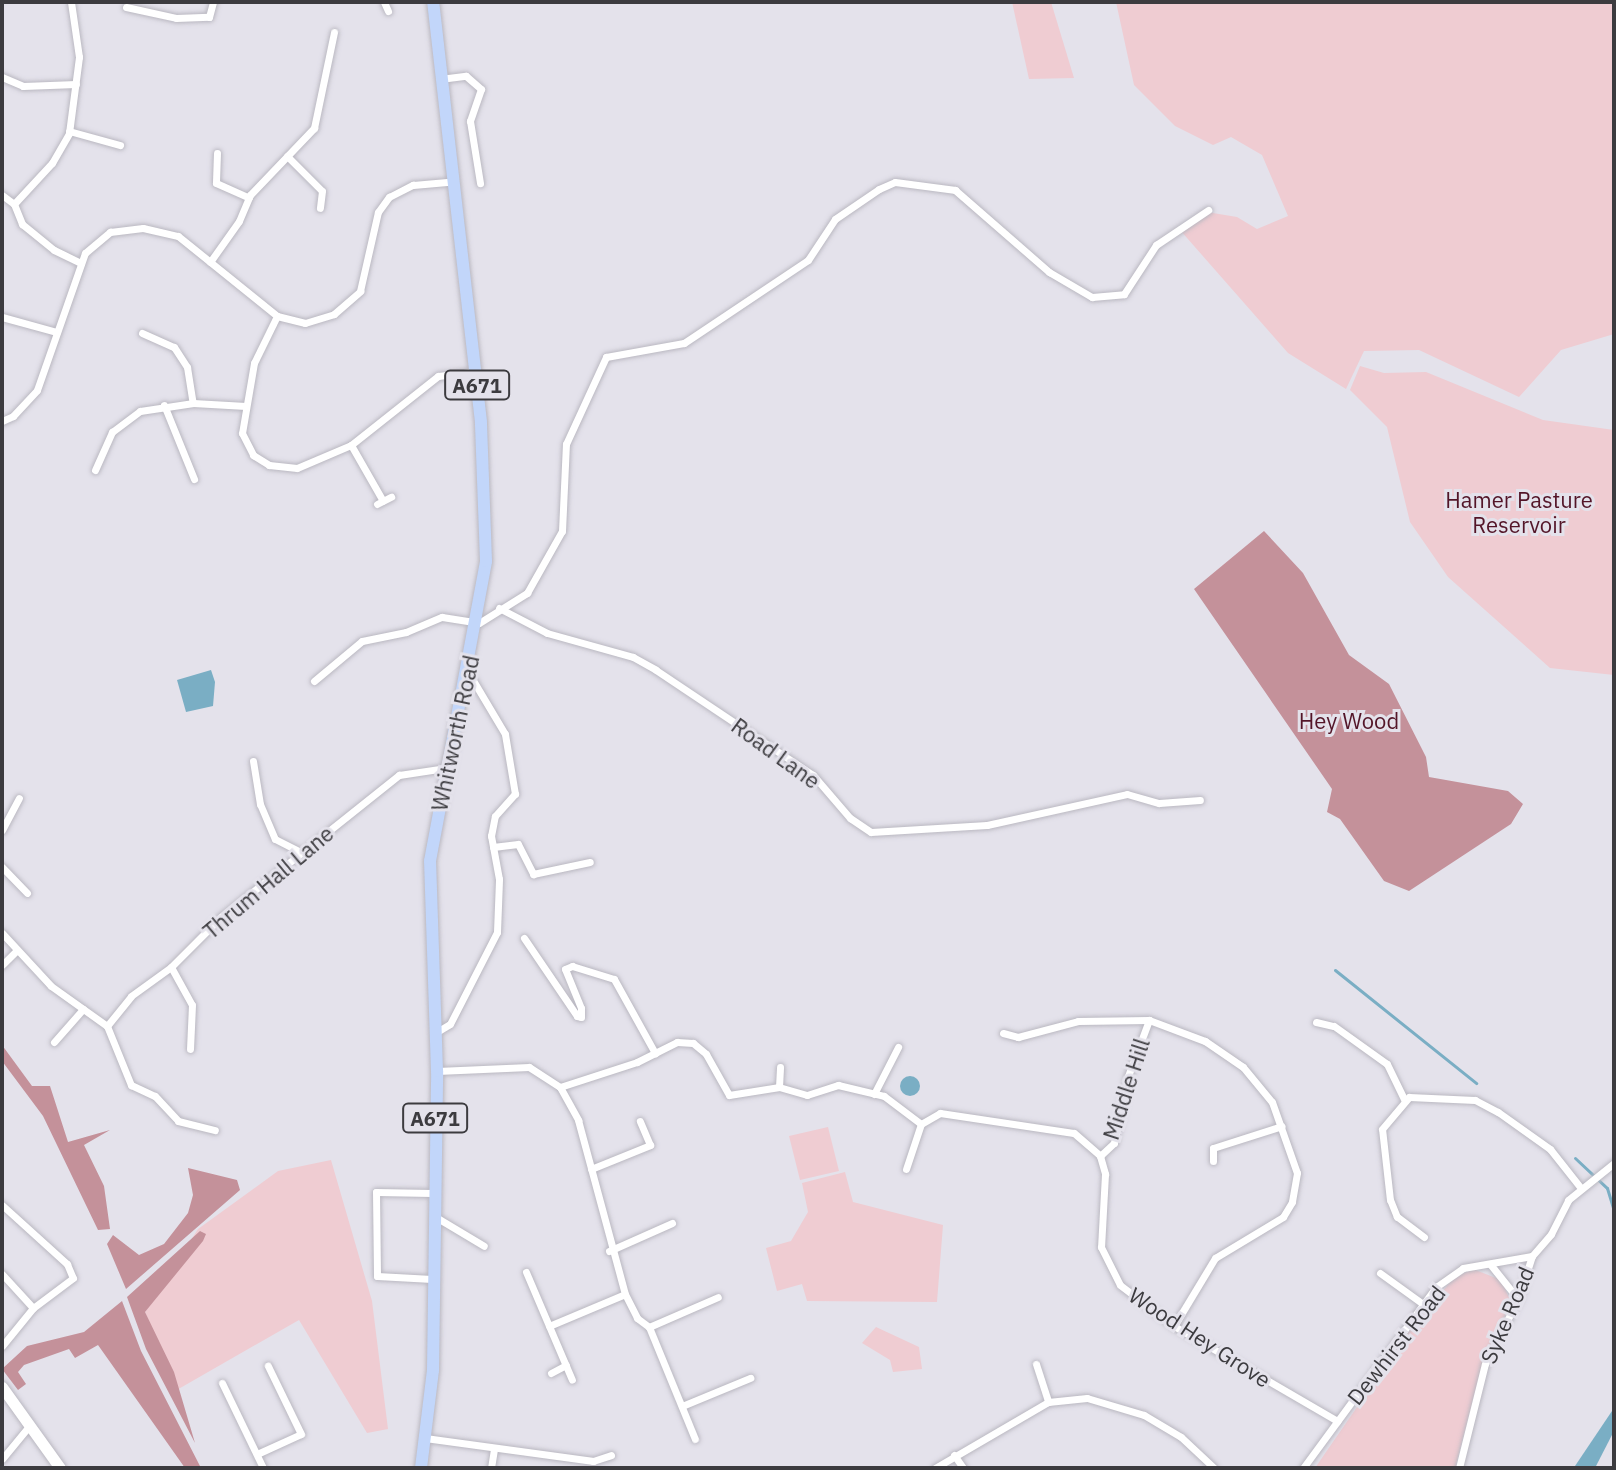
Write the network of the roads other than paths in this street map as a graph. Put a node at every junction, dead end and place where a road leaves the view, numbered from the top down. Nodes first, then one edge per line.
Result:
1 (71, 2) edge
2 (213, 2) edge
3 (384, 2) edge
4 (433, 2) edge
5 (126, 7) dead end
6 (388, 11) dead end
7 (334, 32) dead end
8 (2, 77) edge
9 (440, 79) junction
10 (76, 84) junction
11 (69, 131) junction
12 (120, 145) dead end
13 (217, 153) dead end
14 (287, 156) junction
15 (450, 182) junction
16 (480, 183) dead end
17 (2, 195) edge
18 (249, 198) junction
19 (14, 204) junction
20 (320, 208) dead end
21 (1208, 210) dead end
22 (210, 262) junction
23 (81, 263) junction
24 (277, 316) junction
25 (2, 317) edge
26 (57, 332) junction
27 (142, 333) dead end
28 (476, 371) junction
29 (193, 403) junction
30 (164, 405) junction
31 (246, 406) junction
32 (2, 421) edge
33 (351, 445) junction
34 (95, 470) dead end
35 (194, 479) dead end
36 (383, 500) dead end
37 (499, 608) junction
38 (479, 623) junction
39 (468, 672) junction
40 (314, 681) dead end
41 (253, 761) dead end
42 (446, 768) junction
43 (19, 798) dead end
44 (1200, 800) dead end
45 (2, 830) edge
46 (493, 847) junction
47 (301, 852) junction
48 (590, 862) dead end
49 (2, 867) edge
50 (27, 893) dead end
51 (2, 933) edge
52 (524, 938) dead end
53 (17, 950) junction
54 (2, 965) edge
55 (171, 967) junction
56 (83, 1009) junction
57 (1149, 1020) junction
58 (1316, 1022) dead end
59 (107, 1026) junction
60 (435, 1033) junction
61 (1003, 1033) dead end
62 (54, 1042) dead end
63 (898, 1047) dead end
64 (190, 1049) dead end
65 (655, 1053) junction
66 (780, 1067) dead end
67 (437, 1071) junction
68 (560, 1087) junction
69 (779, 1087) junction
70 (874, 1094) junction
71 (1405, 1101) junction
72 (640, 1121) dead end
73 (921, 1124) junction
74 (1282, 1126) junction
75 (215, 1130) dead end
76 (1100, 1156) junction
77 (1213, 1161) dead end
78 (1614, 1163) edge
79 (591, 1169) junction
80 (906, 1169) dead end
81 (1580, 1187) junction
82 (432, 1193) junction
83 (2, 1205) edge
84 (432, 1215) junction
85 (672, 1223) dead end
86 (1424, 1237) dead end
87 (484, 1246) dead end
88 (609, 1251) junction
89 (1532, 1256) junction
90 (1490, 1264) junction
91 (526, 1272) dead end
92 (1380, 1273) dead end
93 (2, 1274) edge
94 (432, 1279) junction
95 (625, 1294) junction
96 (718, 1297) dead end
97 (1518, 1299) junction
98 (1423, 1304) junction
99 (33, 1308) junction
100 (549, 1326) junction
101 (1174, 1326) junction
102 (649, 1327) junction
103 (2, 1346) edge
104 (1036, 1364) dead end
105 (566, 1365) junction
106 (268, 1366) dead end
107 (551, 1373) dead end
108 (750, 1378) dead end
109 (572, 1380) dead end
110 (222, 1383) dead end
111 (2, 1387) edge
112 (1048, 1402) junction
113 (682, 1406) junction
114 (1337, 1421) junction
115 (30, 1425) junction
116 (425, 1438) junction
117 (695, 1439) dead end
118 (494, 1448) junction
119 (257, 1454) junction
120 (611, 1455) dead end
121 (954, 1455) junction
122 (2, 1459) edge
123 (1211, 1465) edge
124 (60, 1468) edge
125 (263, 1468) edge
126 (421, 1468) edge
127 (491, 1468) edge
128 (935, 1468) edge
129 (963, 1468) edge
130 (1199, 1468) edge
131 (1303, 1468) edge
132 (1459, 1468) edge

1 - 10 street
2 - 5 street
3 - 6 street
4 - 9 main road, Whitworth Road / A671
7 - 14 street
8 - 10 street
9 - 15 main road, Whitworth Road / A671
9 - 16 street
10 - 11 street
11 - 12 street
11 - 19 street
13 - 18 street
14 - 18 street
14 - 20 street
15 - 24 street
15 - 28 main road, Whitworth Road / A671
17 - 19 street
18 - 22 street
19 - 23 street
21 - 37 street
22 - 23 street
22 - 24 street
23 - 26 street
24 - 31 street
25 - 26 street
26 - 32 street
27 - 29 street
28 - 33 street
28 - 38 main road, Whitworth Road / A671
29 - 30 street
29 - 31 street
30 - 34 street
30 - 35 street
31 - 33 street
33 - 36 street
37 - 38 street
37 - 44 street, Road Lane
38 - 39 main road, Whitworth Road / A671
38 - 40 street
39 - 42 main road, Whitworth Road / A671
39 - 46 street
41 - 47 street
42 - 47 street, Thrum Hall Lane
42 - 60 main road, Whitworth Road / A671
43 - 45 street
46 - 48 street
46 - 60 street
47 - 55 street, Thrum Hall Lane
49 - 50 street
51 - 53 street
52 - 65 street
53 - 54 street
53 - 56 street
55 - 59 street, Thrum Hall Lane
55 - 64 street
56 - 59 street
56 - 62 street
57 - 61 street
57 - 74 street
57 - 76 street, Middle Hill
58 - 71 street
59 - 75 street
60 - 67 main road, Whitworth Road / A671
63 - 70 street
65 - 68 street
65 - 69 street
66 - 69 street
67 - 68 street
67 - 82 main road, Whitworth Road / A671
68 - 79 street
69 - 70 street
70 - 73 street
71 - 81 street
71 - 86 street
72 - 79 street
73 - 76 street
73 - 80 street
74 - 77 street
74 - 101 street
76 - 101 street, Wood Hey Grove
78 - 81 street
79 - 88 street
81 - 89 street
82 - 84 main road, Whitworth Road / A671
82 - 94 street
83 - 99 street
84 - 87 street
84 - 94 main road, Whitworth Road / A671
85 - 88 street
88 - 95 street
89 - 90 street, Dewhirst Road
89 - 97 street, Syke Road
90 - 97 street
90 - 98 street, Dewhirst Road
91 - 100 street
92 - 98 street
93 - 99 street
94 - 116 main road, Whitworth Road / A671
95 - 100 street
95 - 102 street
96 - 102 street
97 - 132 street, Syke Road
98 - 114 street, Dewhirst Road
99 - 103 street
100 - 105 street
101 - 114 street, Wood Hey Grove
102 - 113 street
104 - 112 street
105 - 107 street
105 - 109 street
106 - 119 street
108 - 113 street
110 - 119 street
111 - 115 street
112 - 121 street
112 - 123 street
113 - 117 street
114 - 131 street, Dewhirst Road
115 - 122 street
115 - 124 street
116 - 118 street
116 - 126 main road, Whitworth Road / A671
118 - 120 street
118 - 127 street
119 - 125 street
121 - 128 street
121 - 129 street
123 - 130 street

